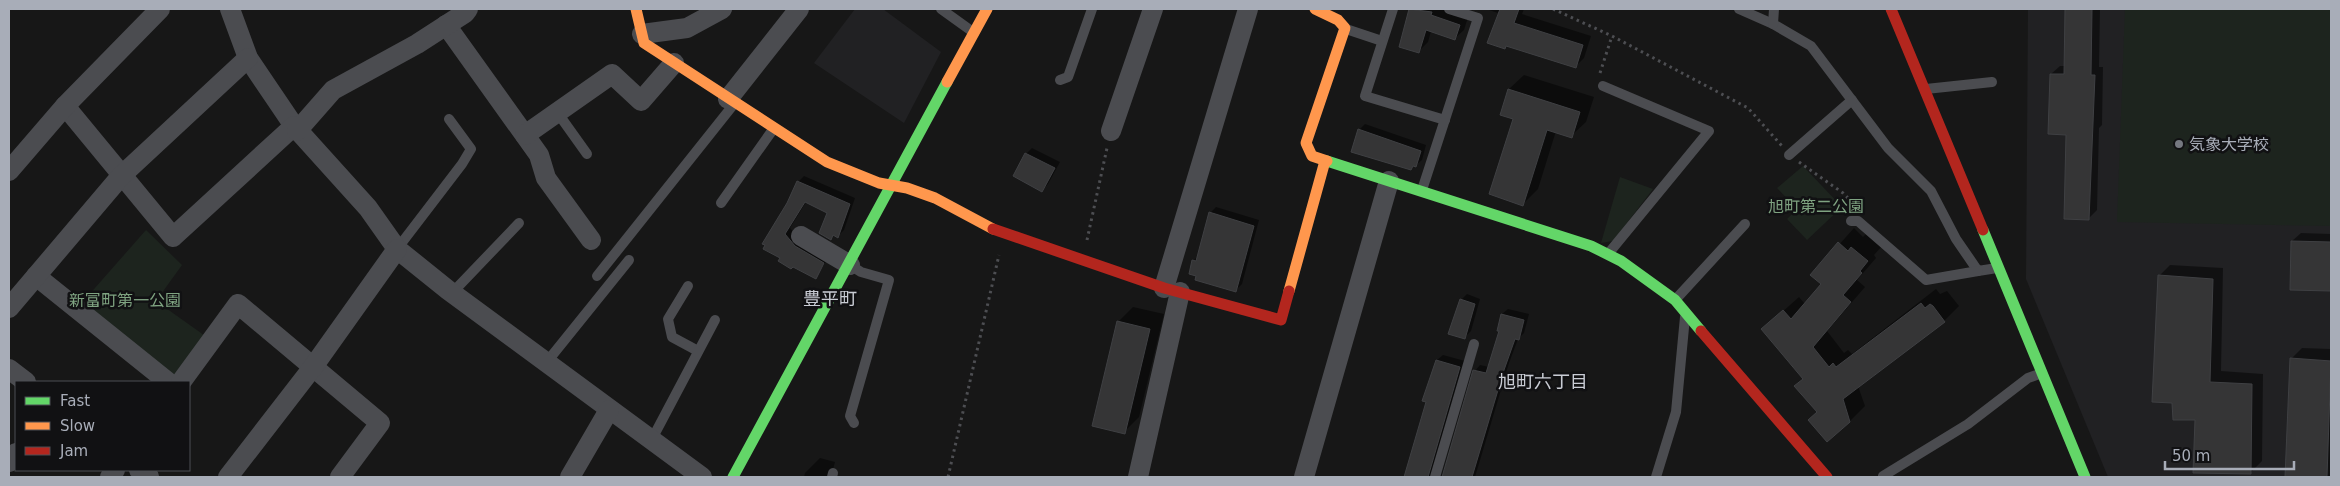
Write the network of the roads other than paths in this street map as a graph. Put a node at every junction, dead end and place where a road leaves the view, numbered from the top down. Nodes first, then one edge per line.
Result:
1 (160, 9) edge
2 (230, 9) edge
3 (468, 9) edge
4 (636, 9) edge
5 (722, 9) edge
6 (798, 9) edge
7 (942, 9) edge
8 (987, 9) edge
9 (1092, 9) edge
10 (1152, 9) edge
11 (1248, 9) edge
12 (1315, 9) edge
13 (1393, 9) edge
14 (1449, 9) edge
15 (1739, 9) edge
16 (1774, 9) edge
17 (1891, 9) edge
18 (1773, 24) junction
19 (446, 25) junction
20 (1345, 28) junction
21 (973, 33) junction
22 (642, 34) junction
23 (1382, 40) junction
24 (248, 58) junction
25 (674, 63) junction
26 (1060, 80) dead end
27 (1992, 82) dead end
28 (1603, 86) road end
29 (1925, 89) junction
30 (1852, 100) junction
31 (731, 101) junction
32 (65, 106) junction
33 (557, 112) junction
34 (449, 119) dead end
35 (1445, 120) junction
36 (775, 127) junction
37 (295, 129) junction
38 (1110, 130) road end
39 (525, 135) junction
40 (587, 154) dead end
41 (1789, 155) road end
42 (1325, 161) junction
43 (9, 171) edge
44 (121, 176) junction
45 (1389, 181) junction
46 (891, 186) junction
47 (1422, 191) junction
48 (721, 203) dead end
49 (1851, 221) dead end
50 (519, 223) dead end
51 (1745, 224) dead end
52 (801, 236) dead end
53 (591, 240) dead end
54 (398, 249) junction
55 (1607, 255) junction
56 (629, 260) dead end
57 (850, 264) junction
58 (1998, 268) junction
59 (1978, 270) junction
60 (36, 276) junction
61 (597, 276) dead end
62 (688, 286) dead end
63 (1172, 290) junction
64 (452, 293) junction
65 (1675, 300) junction
66 (9, 308) edge
67 (1687, 313) junction
68 (715, 320) dead end
69 (1474, 344) dead end
70 (698, 351) junction
71 (546, 363) junction
72 (313, 367) junction
73 (9, 369) edge
74 (2043, 373) junction
75 (25, 381) edge
76 (167, 381) edge
77 (182, 381) edge
78 (608, 410) junction
79 (854, 423) dead end
80 (650, 441) junction
81 (1883, 476) edge
82 (228, 477) edge
83 (340, 477) edge
84 (570, 477) edge
85 (702, 477) edge
86 (733, 477) edge
87 (1138, 477) edge
88 (1304, 477) edge
89 (1435, 477) edge
90 (1656, 477) edge
91 (1827, 477) edge
92 (2084, 477) edge

1 - 32 street
2 - 24 street
3 - 19 street
4 - 22 street
5 - 22 street
6 - 31 street
7 - 21 lane
8 - 21 street
9 - 26 lane
10 - 38 street
11 - 63 street
12 - 20 street
13 - 23 lane
14 - 35 lane
15 - 18 lane
16 - 18 lane
17 - 29 street
18 - 30 lane
19 - 37 street
19 - 39 street
20 - 23 lane
20 - 42 street
21 - 46 street
22 - 25 street
23 - 35 lane
24 - 37 street
24 - 44 street
25 - 31 street
25 - 33 street
27 - 29 lane
28 - 55 lane
29 - 58 street
30 - 41 lane
30 - 59 lane
31 - 36 street
31 - 61 lane
32 - 43 street
32 - 44 street
33 - 39 street
33 - 40 lane
34 - 54 lane
35 - 47 lane
36 - 46 street
36 - 48 lane
37 - 44 street
37 - 54 street
39 - 53 street
42 - 45 street
42 - 63 street
44 - 60 street
45 - 47 street
45 - 88 street
46 - 57 street
46 - 63 street
47 - 55 street
49 - 59 lane
50 - 64 lane
51 - 65 lane
52 - 57 street
54 - 64 street
54 - 72 street
55 - 65 street
56 - 71 lane
57 - 79 lane
57 - 86 street
58 - 59 lane
58 - 74 street
60 - 66 street
60 - 76 street
62 - 70 lane
63 - 87 street
64 - 71 street
65 - 67 street
67 - 90 lane
67 - 91 street
68 - 70 lane
69 - 89 lane
70 - 80 lane
71 - 78 street
72 - 77 street
72 - 82 street
72 - 83 street
73 - 75 street
74 - 81 lane
74 - 92 street
78 - 80 street
78 - 84 street
80 - 85 street

